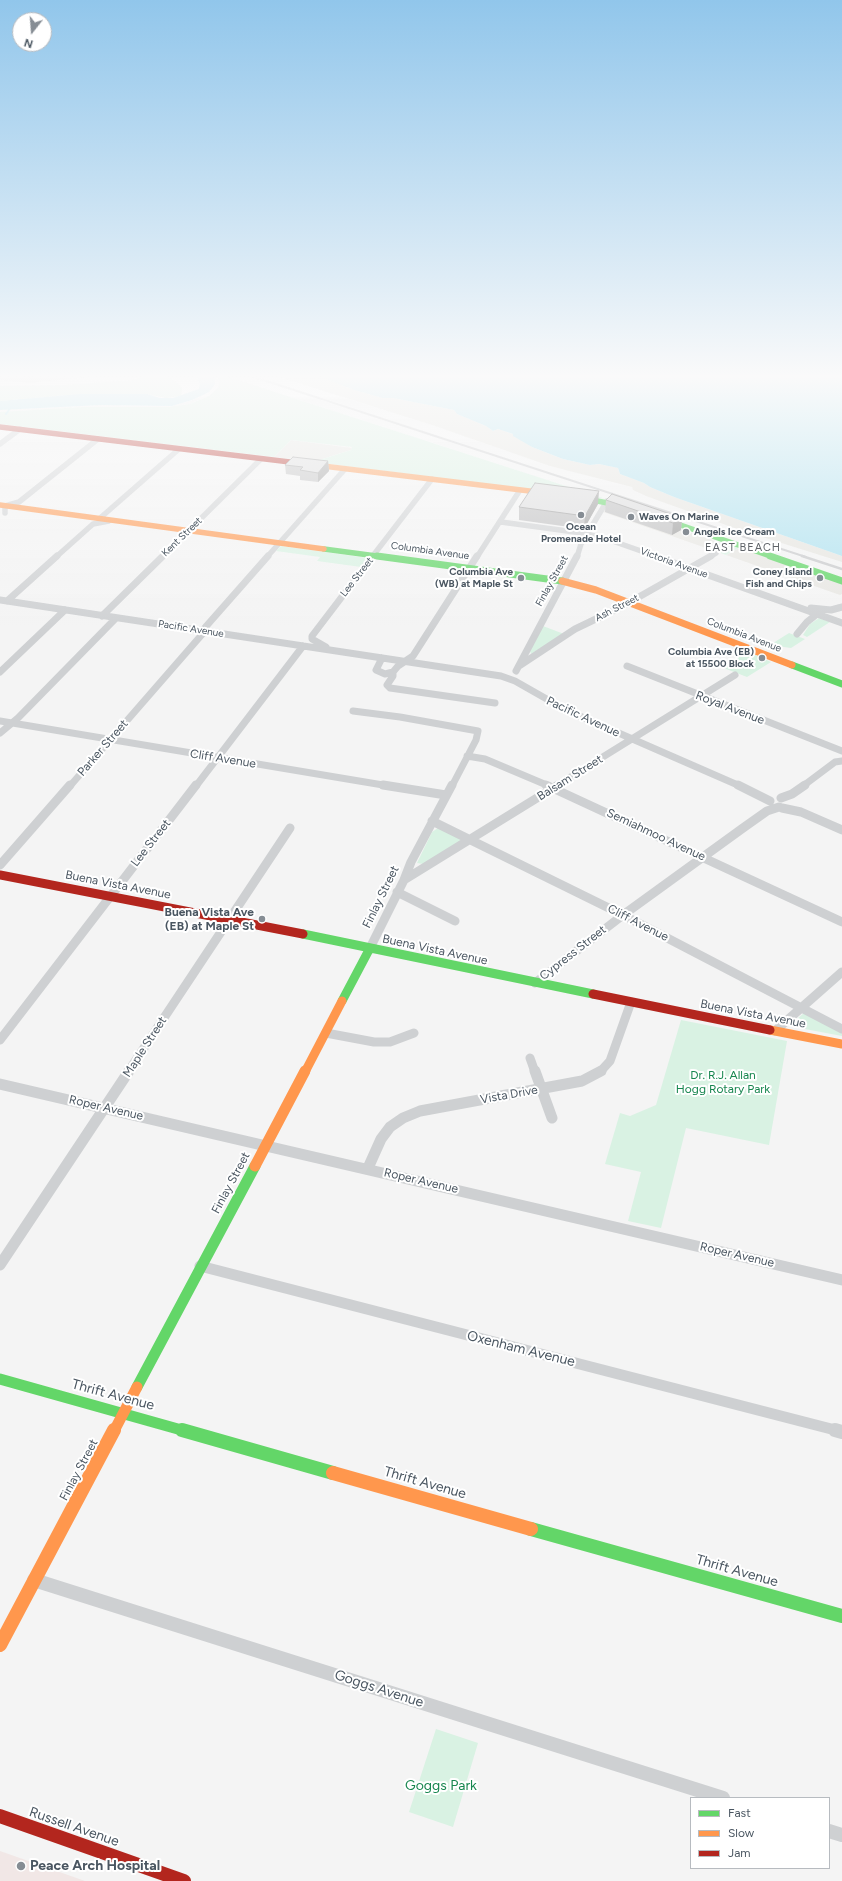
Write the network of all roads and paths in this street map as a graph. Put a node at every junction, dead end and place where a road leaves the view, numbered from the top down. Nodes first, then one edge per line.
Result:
1 (71, 462) edge
2 (164, 462) edge
3 (258, 462) edge
4 (284, 462) edge
5 (345, 469) junction
6 (432, 479) junction
7 (520, 490) junction
8 (558, 495) edge
9 (574, 497) edge
10 (607, 501) junction
11 (20, 505) junction
12 (629, 508) edge
13 (3, 510) edge
14 (656, 517) edge
15 (94, 520) junction
16 (501, 522) junction
17 (188, 531) junction
18 (588, 534) junction
19 (280, 542) junction
20 (716, 553) dead end
21 (374, 555) junction
22 (471, 568) junction
23 (689, 568) junction
24 (564, 581) junction
25 (842, 581) edge
26 (3, 601) edge
27 (629, 602) junction
28 (796, 607) junction
29 (842, 607) edge
30 (65, 610) junction
31 (817, 614) junction
32 (102, 616) junction
33 (116, 618) junction
34 (842, 623) edge
35 (204, 631) junction
36 (797, 634) dead end
37 (303, 646) junction
38 (330, 650) junction
39 (382, 658) junction
40 (404, 661) junction
41 (627, 666) dead end
42 (518, 668) joint
43 (0, 672) edge
44 (393, 672) junction
45 (735, 675) dead end
46 (842, 684) edge
47 (701, 697) junction
48 (495, 703) dead end
49 (353, 711) dead end
50 (0, 722) edge
51 (11, 723) junction
52 (0, 733) edge
53 (632, 739) junction
54 (110, 740) junction
55 (833, 748) junction
56 (842, 751) edge
57 (467, 756) junction
58 (216, 758) junction
59 (838, 762) edge
60 (555, 788) junction
61 (446, 795) junction
62 (780, 802) junction
63 (432, 822) junction
64 (290, 828) dead end
65 (842, 830) edge
66 (471, 840) junction
67 (703, 856) junction
68 (0, 865) edge
69 (0, 875) edge
70 (404, 880) junction
71 (397, 892) junction
72 (110, 896) junction
73 (623, 915) junction
74 (230, 919) junction
75 (455, 921) dead end
76 (842, 922) edge
77 (370, 948) junction
78 (842, 972) edge
79 (535, 983) junction
80 (631, 1002) junction
81 (801, 1008) junction
82 (842, 1029) edge
83 (775, 1030) junction
84 (326, 1033) junction
85 (414, 1033) dead end
86 (0, 1040) edge
87 (842, 1044) edge
88 (530, 1058) dead end
89 (0, 1084) edge
90 (542, 1090) junction
91 (105, 1108) junction
92 (552, 1118) dead end
93 (266, 1144) junction
94 (368, 1168) junction
95 (0, 1265) edge
96 (200, 1266) junction
97 (842, 1280) edge
98 (0, 1378) edge
99 (123, 1412) junction
100 (842, 1432) edge
101 (34, 1580) junction
102 (842, 1616) edge
103 (0, 1645) edge
104 (720, 1797) edge
105 (0, 1816) edge
106 (830, 1831) edge
107 (842, 1835) edge
108 (148, 1875) edge
109 (184, 1881) edge

1 - 11 street
2 - 15 street
3 - 17 street, Kent Street
4 - 5 street
5 - 6 street
5 - 19 street, Parker Street
6 - 7 street
6 - 21 street, Lee Street
7 - 8 street
7 - 16 street
9 - 10 street
10 - 12 street
10 - 18 street, Finlay Street
11 - 13 street, Columbia Avenue
11 - 15 street, Columbia Avenue
14 - 25 street
15 - 17 street, Columbia Avenue
15 - 26 street
16 - 18 street, Victoria Avenue
16 - 22 street
17 - 19 street, Columbia Avenue
17 - 32 street, Kent Street
18 - 23 street, Victoria Avenue
18 - 24 street, Finlay Street
19 - 21 street, Columbia Avenue
19 - 35 street, Parker Street
20 - 23 street, Ash Street
21 - 22 street, Columbia Avenue
21 - 38 street, Lee Street
22 - 24 street, Columbia Avenue
22 - 40 street
23 - 27 street, Ash Street
23 - 28 street, Victoria Avenue
24 - 27 street, Columbia Avenue
24 - 42 street, Finlay Street
26 - 30 street, Pacific Avenue
27 - 42 street, Ash Street
27 - 46 street, Columbia Avenue
28 - 29 street
28 - 31 street, Victoria Avenue
30 - 32 street, Pacific Avenue
30 - 43 street
31 - 34 street, Victoria Avenue
31 - 36 street
32 - 33 street, Pacific Avenue
33 - 35 street, Pacific Avenue
33 - 51 street
35 - 37 street, Pacific Avenue
35 - 54 street, Parker Street
37 - 38 street, Pacific Avenue
37 - 58 street, Lee Street
38 - 39 street, Pacific Avenue
39 - 40 street, Pacific Avenue
39 - 44 street
40 - 44 street
40 - 53 street, Pacific Avenue
41 - 47 street, Royal Avenue
44 - 48 street
45 - 47 street, Balsam Street
47 - 53 street, Balsam Street
47 - 55 street, Royal Avenue
49 - 57 street, Finlay Street
50 - 51 street, Cliff Avenue
51 - 52 street
51 - 54 street, Cliff Avenue
53 - 60 street, Balsam Street
53 - 62 street, Pacific Avenue
54 - 58 street, Cliff Avenue
54 - 68 street, Parker Street
55 - 56 street, Royal Avenue
55 - 59 street
57 - 60 street, Semiahmoo Avenue
57 - 61 street, Finlay Street
58 - 61 street, Cliff Avenue
58 - 72 street, Lee Street
59 - 62 street, Cypress Street
60 - 66 street, Balsam Street
60 - 67 street, Semiahmoo Avenue
61 - 63 street, Finlay Street
62 - 65 street, Pacific Avenue
62 - 67 street, Cypress Street
63 - 66 street, Cliff Avenue
63 - 70 street, Finlay Street
64 - 74 street, Maple Street
66 - 70 street, Balsam Street
66 - 73 street, Cliff Avenue
67 - 73 street, Cypress Street
67 - 76 street, Semiahmoo Avenue
69 - 72 street, Buena Vista Avenue
70 - 71 street, Finlay Street
71 - 75 street
71 - 77 street, Finlay Street
72 - 74 street, Buena Vista Avenue
72 - 86 street, Lee Street
73 - 79 street, Cypress Street
73 - 81 street, Cliff Avenue
74 - 77 street, Buena Vista Avenue
74 - 91 street, Maple Street
77 - 79 street, Buena Vista Avenue
77 - 84 street, Finlay Street
78 - 81 street
79 - 80 street, Buena Vista Avenue
80 - 83 street, Buena Vista Avenue
80 - 90 street, Vista Drive
81 - 82 street, Cliff Avenue
81 - 83 street
83 - 87 street, Buena Vista Avenue
84 - 85 street
84 - 93 street, Finlay Street
88 - 90 street
89 - 91 street, Roper Avenue
90 - 92 street
90 - 94 street, Vista Drive
91 - 93 street, Roper Avenue
91 - 95 street, Maple Street
93 - 94 street, Roper Avenue
93 - 96 street, Finlay Street
94 - 97 street, Roper Avenue
96 - 99 street, Finlay Street
96 - 100 street, Oxenham Avenue
98 - 99 street, Thrift Avenue
99 - 101 street, Finlay Street
99 - 102 street, Thrift Avenue
101 - 103 street, Finlay Street
101 - 104 street, Goggs Avenue
105 - 108 street, Russell Avenue
106 - 107 street
108 - 109 street, Russell Avenue

